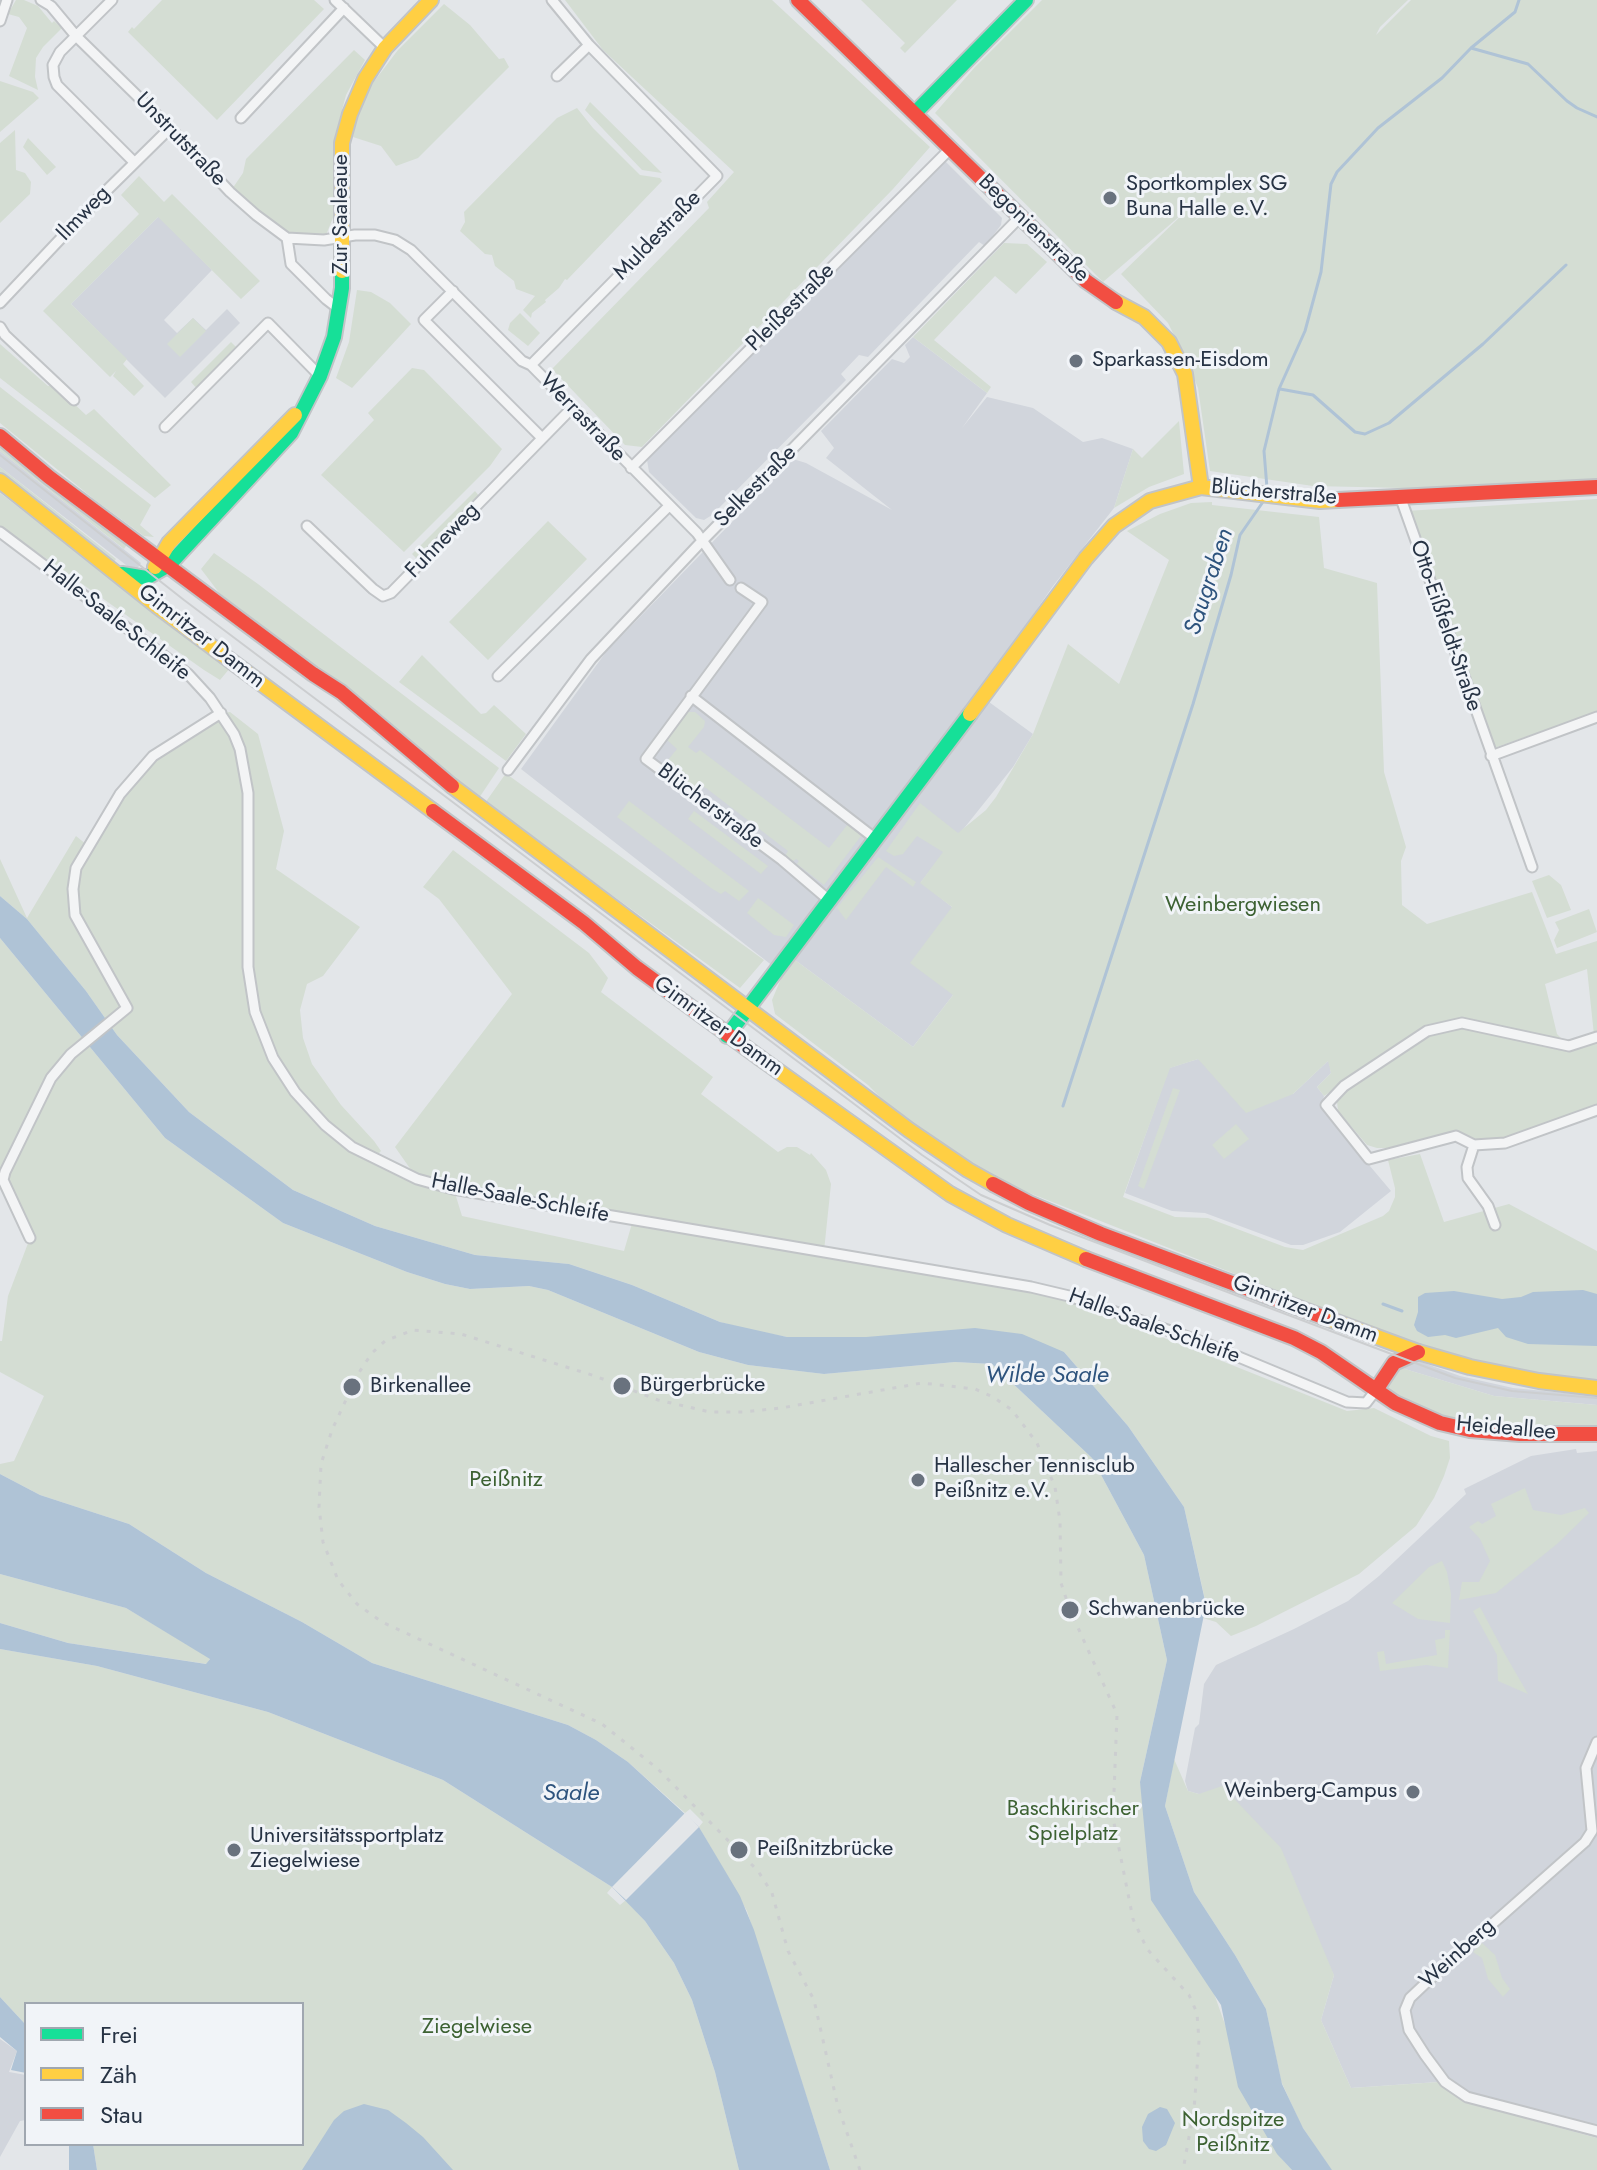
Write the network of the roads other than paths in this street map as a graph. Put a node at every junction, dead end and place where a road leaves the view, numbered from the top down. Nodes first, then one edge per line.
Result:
1 (7, 0) edge
2 (41, 0) edge
3 (112, 0) edge
4 (335, 0) edge
5 (431, 0) edge
6 (552, 0) edge
7 (798, 0) edge
8 (1026, 0) edge
9 (344, 8) junction
10 (0, 21) edge
11 (76, 36) junction
12 (589, 45) junction
13 (385, 48) junction
14 (557, 76) dead end
15 (915, 113) junction
16 (241, 118) dead end
17 (170, 128) junction
18 (951, 148) junction
19 (134, 162) junction
20 (1020, 217) junction
21 (343, 237) junction
22 (287, 238) junction
23 (453, 291) junction
24 (0, 303) edge
25 (339, 309) junction
26 (0, 327) edge
27 (531, 365) junction
28 (320, 376) junction
29 (74, 400) dead end
30 (572, 408) junction
31 (165, 427) dead end
32 (0, 436) edge
33 (542, 438) junction
34 (631, 468) junction
35 (0, 481) edge
36 (1201, 487) junction
37 (1597, 487) edge
38 (1400, 496) junction
39 (669, 506) junction
40 (307, 526) dead end
41 (0, 532) edge
42 (704, 544) junction
43 (164, 562) junction
44 (115, 571) junction
45 (152, 575) junction
46 (730, 580) dead end
47 (741, 588) dead end
48 (153, 602) junction
49 (498, 676) dead end
50 (691, 696) junction
51 (221, 713) junction
52 (1597, 717) edge
53 (1491, 756) junction
54 (508, 770) dead end
55 (877, 840) junction
56 (1532, 867) dead end
57 (830, 901) junction
58 (748, 1008) junction
59 (727, 1036) junction
60 (1597, 1037) edge
61 (1597, 1110) edge
62 (1474, 1145) junction
63 (1495, 1225) dead end
64 (30, 1238) dead end
65 (1418, 1352) junction
66 (1597, 1388) edge
67 (1376, 1390) junction
68 (1597, 1434) edge
69 (1596, 1744) edge
70 (1597, 2131) edge

1 - 10 street
2 - 11 street, Unstrutstraße
3 - 11 street
4 - 9 street
5 - 13 main road, Zur Saaleaue
6 - 12 street, Muldestraße
7 - 15 main road, Begonienstraße
8 - 15 main road
9 - 13 street
9 - 16 street
11 - 17 street, Unstrutstraße
11 - 19 street
12 - 14 street
12 - 27 street, Muldestraße
13 - 21 main road, Zur Saaleaue
15 - 18 main road, Begonienstraße
17 - 19 street, Ilmweg
17 - 22 street, Unstrutstraße
18 - 20 main road, Begonienstraße
18 - 34 street, Pleißestraße
19 - 24 street, Ilmweg
20 - 36 main road, Begonienstraße
20 - 42 street, Selkestraße
21 - 22 street
21 - 23 street, Werrastraße
21 - 25 main road, Zur Saaleaue
22 - 25 street
23 - 27 street, Werrastraße
23 - 33 street, Werrastraße
25 - 28 main road, Zur Saaleaue
26 - 29 street
27 - 30 street, Werrastraße
28 - 31 street
28 - 43 main road, Zur Saaleaue
30 - 33 street, Fuhneweg
30 - 34 street, Werrastraße
32 - 43 main road, Gimritzer Damm
33 - 40 street, Fuhneweg
34 - 39 street, Werrastraße
35 - 44 main road, Gimritzer Damm
36 - 38 main road, Blücherstraße
36 - 55 main road, Blücherstraße
37 - 38 main road, Blücherstraße
38 - 53 street, Otto-Eißfeldt-Straße
39 - 42 street, Werrastraße
39 - 49 street
41 - 51 street, Halle-Saale-Schleife
42 - 46 street, Selkestraße
42 - 54 street, Selkestraße
43 - 45 main road, Zur Saaleaue
43 - 58 main road, Gimritzer Damm
44 - 45 main road, Gimritzer Damm
44 - 48 main road, Gimritzer Damm
45 - 48 main road, Zur Saaleaue
47 - 50 street
48 - 59 main road, Gimritzer Damm
50 - 55 street
50 - 57 street, Blücherstraße
51 - 64 street
51 - 67 street, Halle-Saale-Schleife
52 - 53 street
53 - 56 street, Otto-Eißfeldt-Straße
55 - 57 main road, Blücherstraße
57 - 58 main road, Blücherstraße
58 - 59 main road, Blücherstraße
58 - 65 main road, Gimritzer Damm
59 - 67 main road, Gimritzer Damm
60 - 62 street
61 - 62 street
62 - 63 street
65 - 66 main road
65 - 67 main road
67 - 68 main road, Heideallee
69 - 70 street, Weinberg

